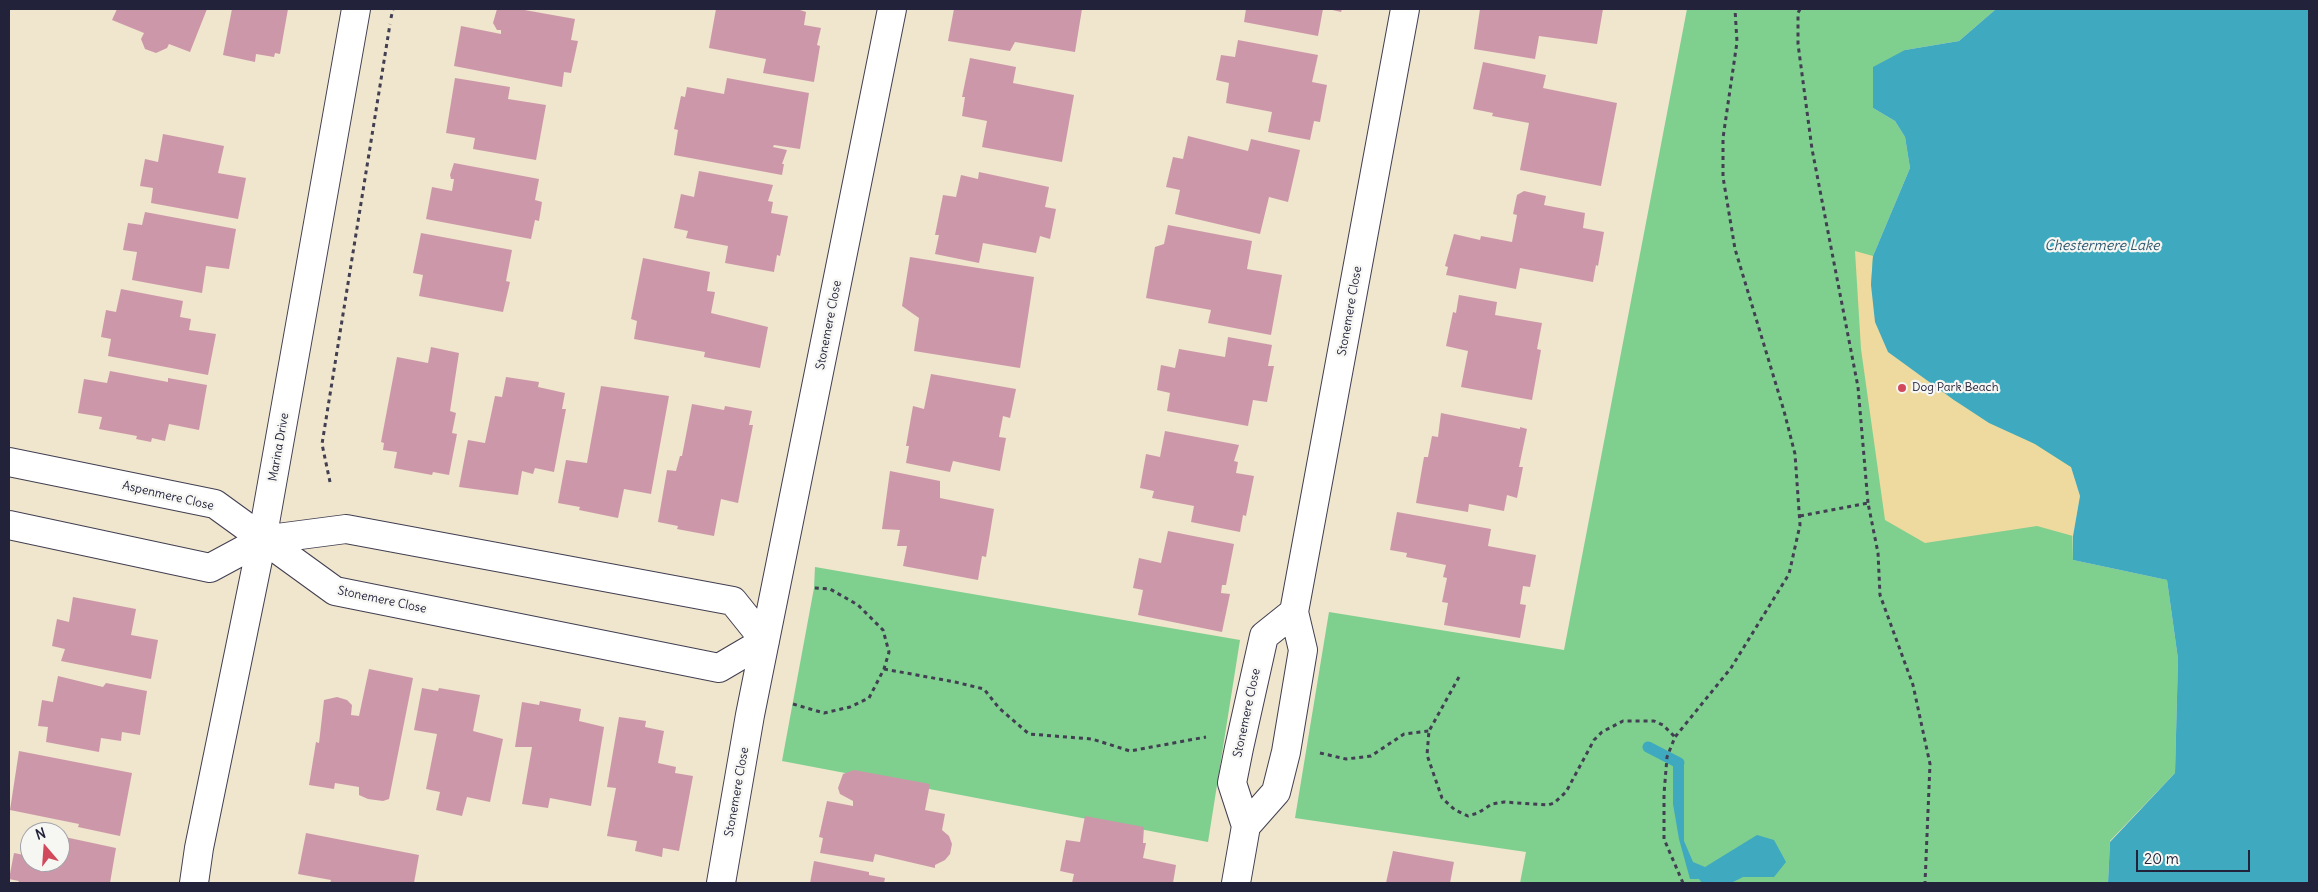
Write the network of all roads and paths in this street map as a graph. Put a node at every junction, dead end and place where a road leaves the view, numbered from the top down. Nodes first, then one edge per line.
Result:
1 (356, 9) edge
2 (393, 9) edge
3 (892, 9) edge
4 (1405, 9) edge
5 (1736, 9) edge
6 (1800, 9) edge
7 (9, 462) edge
8 (330, 482) dead end
9 (1868, 503) junction
10 (1800, 516) junction
11 (9, 525) edge
12 (262, 540) junction
13 (814, 588) dead end
14 (1294, 612) junction
15 (765, 642) junction
16 (884, 670) junction
17 (1460, 677) dead end
18 (792, 704) dead end
19 (1429, 731) junction
20 (1215, 735) dead end
21 (1675, 737) junction
22 (1317, 752) dead end
23 (1246, 826) junction
24 (194, 883) edge
25 (721, 883) edge
26 (1236, 883) edge
27 (1683, 883) edge
28 (1924, 883) edge

1 - 12 street, Marina Drive
2 - 8 path
3 - 15 street, Stonemere Close
4 - 14 street, Stonemere Close
5 - 10 path
6 - 9 path
7 - 12 street, Aspenmere Close
9 - 10 path
9 - 28 path
10 - 21 path
11 - 12 street
12 - 15 street
12 - 15 street, Stonemere Close
12 - 24 street, Marina Drive
13 - 16 path
14 - 23 street, Stonemere Close
14 - 23 street, Stonemere Close
15 - 25 street, Stonemere Close
16 - 18 path
16 - 20 path
17 - 19 path
19 - 21 path
19 - 22 path
21 - 27 path
23 - 26 street, Stonemere Close

